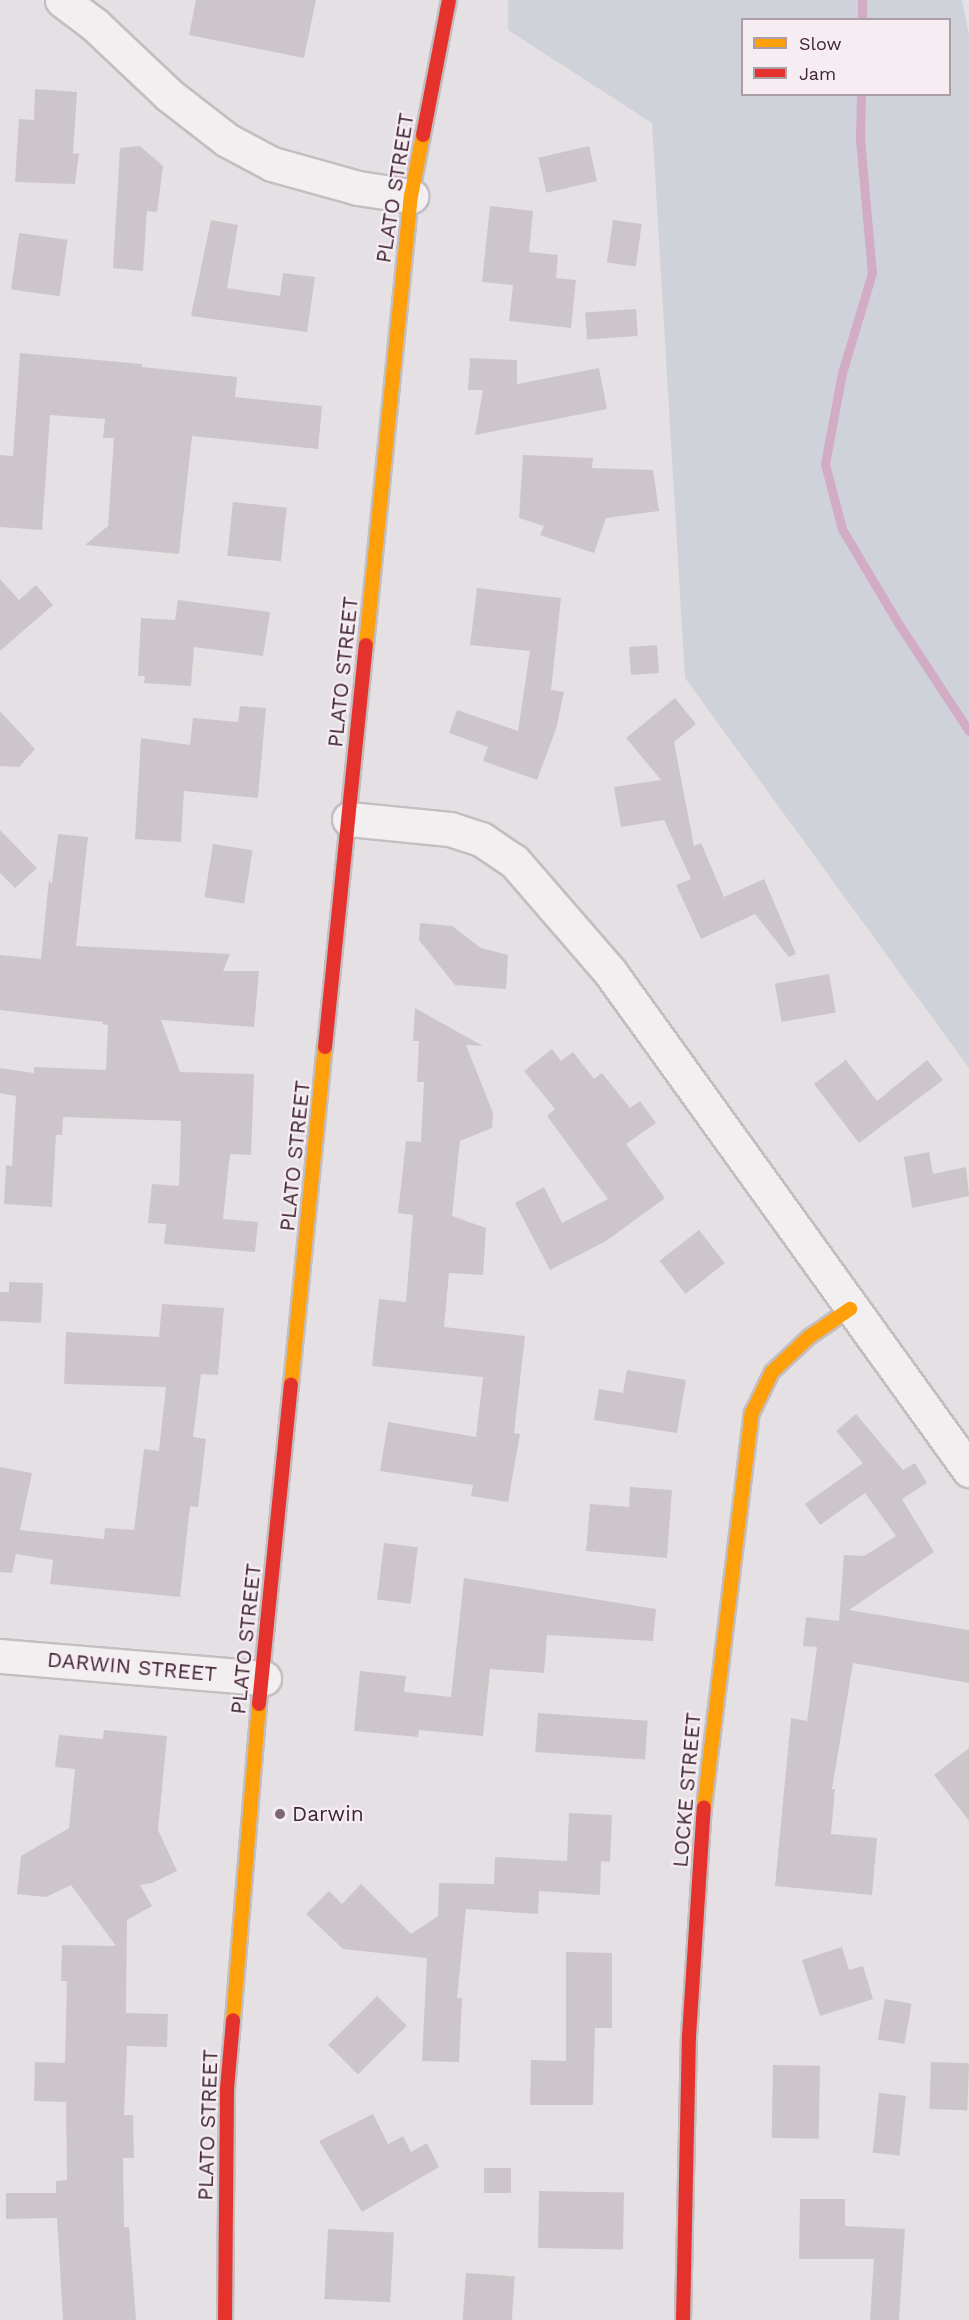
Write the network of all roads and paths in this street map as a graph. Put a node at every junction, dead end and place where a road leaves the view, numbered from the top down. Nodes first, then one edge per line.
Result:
1 (62, 0) edge
2 (449, 0) edge
3 (411, 196) junction
4 (350, 819) junction
5 (850, 1309) junction
6 (969, 1470) edge
7 (0, 1656) edge
8 (264, 1678) junction
9 (225, 2320) edge
10 (683, 2320) edge

1 - 3 street
2 - 3 street, PLATO STREET
3 - 4 street, PLATO STREET
4 - 5 street
4 - 8 street, PLATO STREET
5 - 6 street
5 - 10 street, LOCKE STREET
7 - 8 street, DARWIN STREET
8 - 9 street, PLATO STREET

